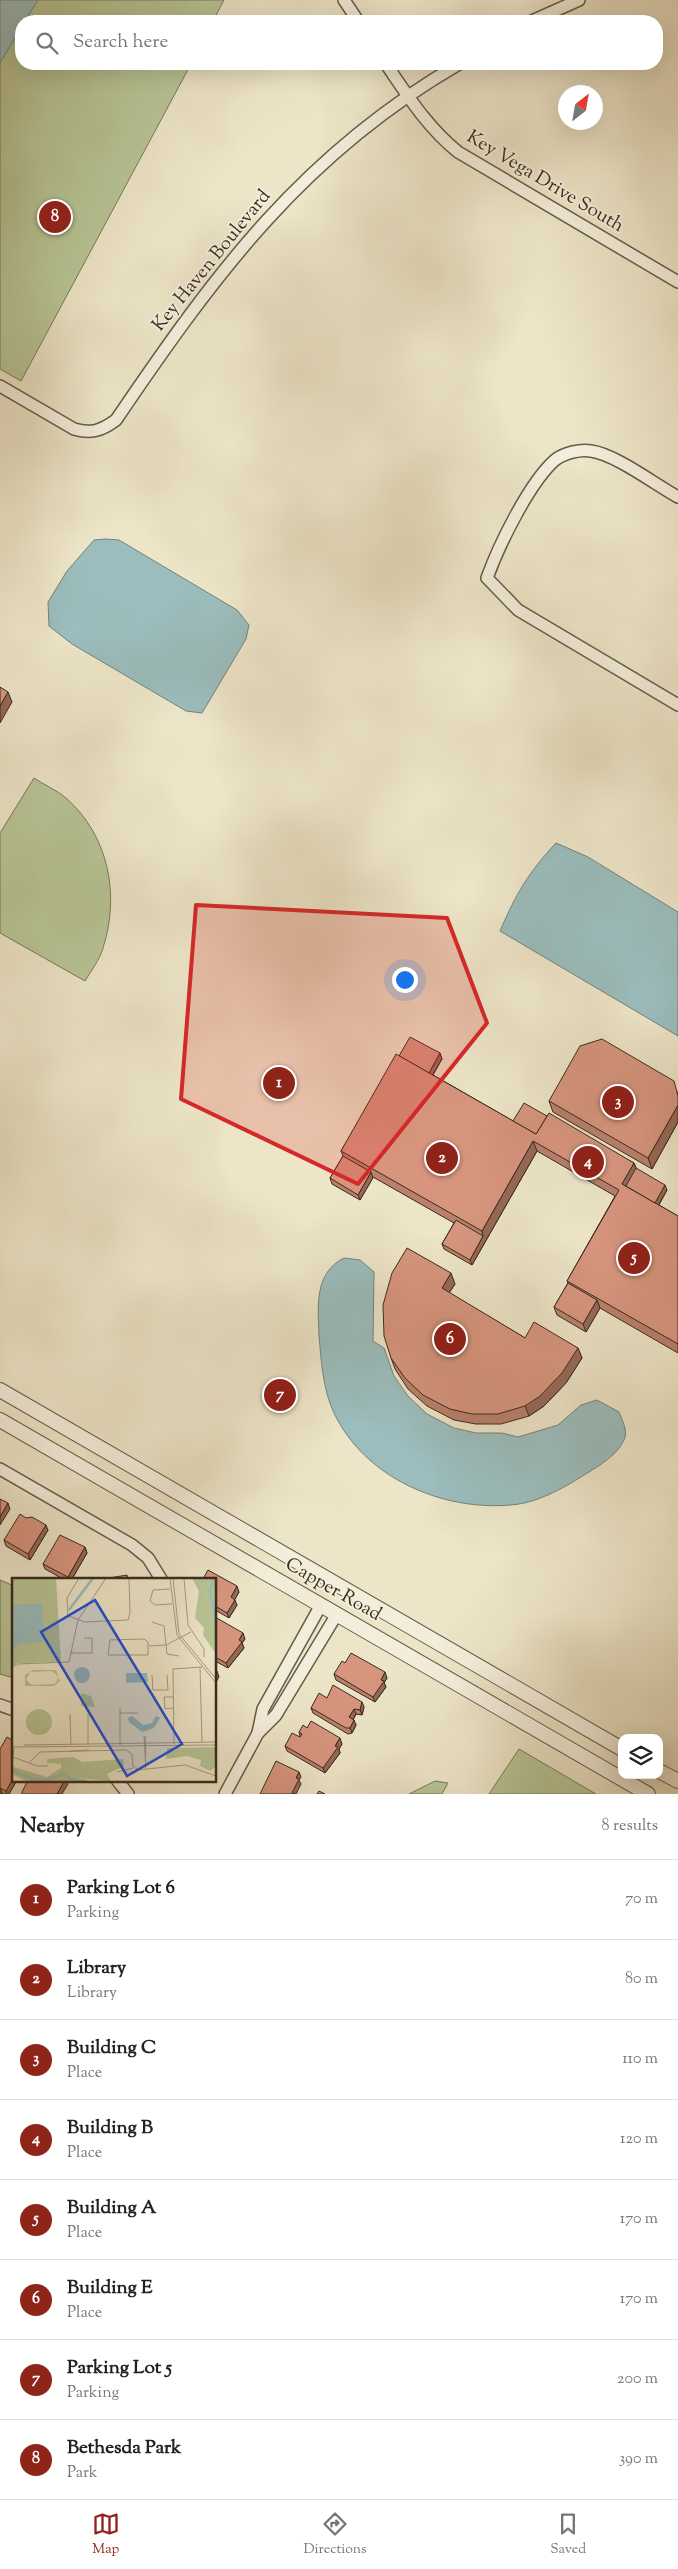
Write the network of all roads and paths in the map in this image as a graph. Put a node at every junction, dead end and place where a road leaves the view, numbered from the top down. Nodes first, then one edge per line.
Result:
1 (344, 0) edge
2 (579, 0) edge
3 (354, 15) edge
4 (545, 15) edge
5 (390, 70) edge
6 (450, 70) edge
7 (408, 97) junction
8 (678, 282) edge
9 (0, 386) edge
10 (678, 497) edge
11 (678, 705) edge
12 (0, 1390) edge
13 (0, 1420) edge
14 (0, 1469) edge
15 (160, 1578) edge
16 (321, 1605) junction
17 (337, 1614) junction
18 (291, 1658) junction
19 (307, 1667) junction
20 (0, 1705) edge
21 (12, 1709) edge
22 (258, 1733) junction
23 (618, 1747) edge
24 (663, 1772) edge
25 (118, 1781) edge
26 (678, 1781) edge
27 (128, 1794) edge
28 (225, 1794) edge
29 (648, 1794) edge

1 - 3 street
2 - 4 street
5 - 7 street, Key Vega Drive South
6 - 7 street, Key Haven Boulevard
7 - 8 street, Key Vega Drive South
7 - 9 street, Key Haven Boulevard
10 - 11 street
12 - 23 street, Capper Road
13 - 16 street, Capper Road
14 - 15 street
16 - 17 street, Capper Road
16 - 18 street
17 - 19 street
17 - 29 street, Capper Road
18 - 19 street
18 - 22 street
19 - 22 street
20 - 21 street
22 - 28 street
24 - 26 street
25 - 27 street

